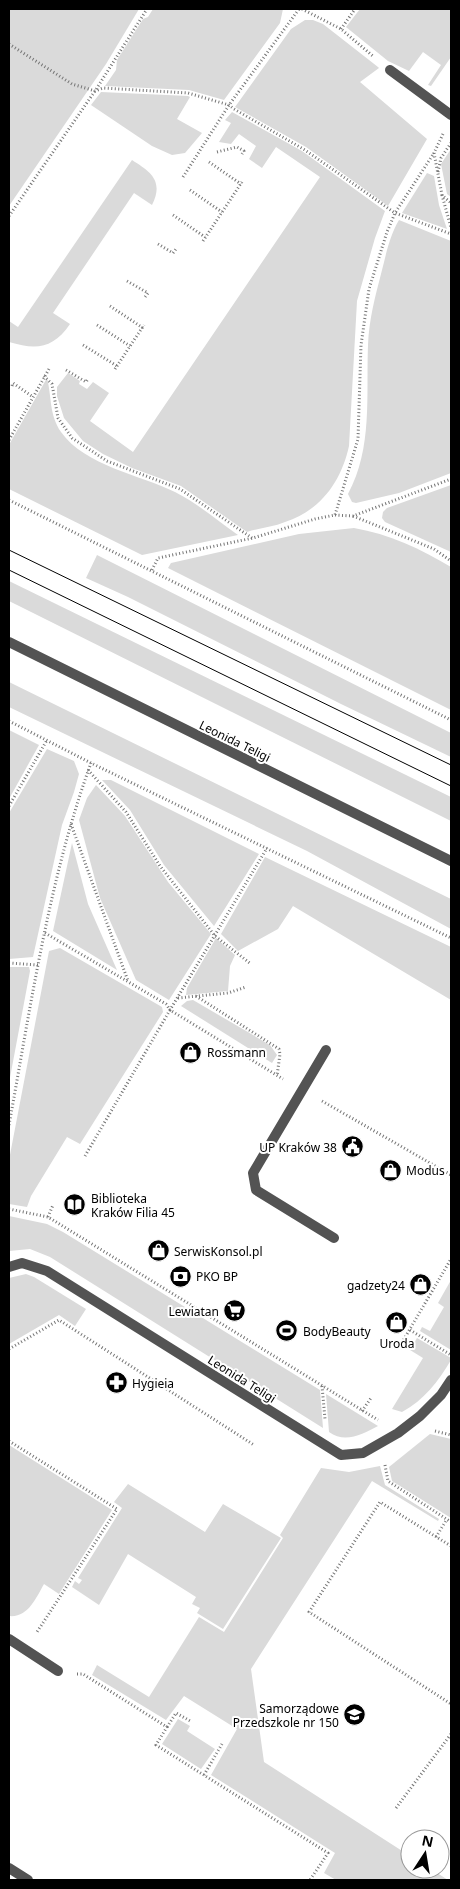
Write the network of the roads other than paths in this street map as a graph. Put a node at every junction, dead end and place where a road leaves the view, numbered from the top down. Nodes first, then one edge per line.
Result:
1 (390, 70) road end
2 (451, 115) edge
3 (9, 642) edge
4 (451, 862) edge
5 (326, 1050) dead end
6 (334, 1238) dead end
7 (9, 1267) edge
8 (451, 1380) edge
9 (9, 1639) edge
10 (58, 1671) road end
11 (9, 1868) edge
12 (28, 1880) edge

1 - 2 street
3 - 4 street, Leonida Teligi
5 - 6 street
7 - 8 street, Leonida Teligi
9 - 10 street
11 - 12 street

